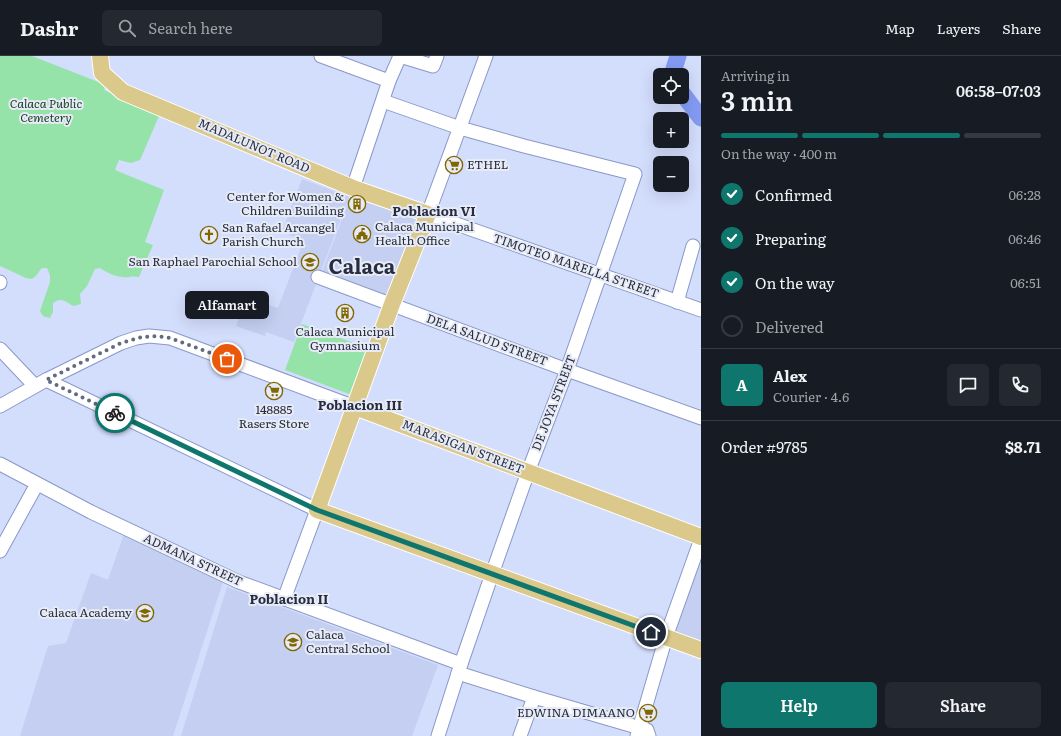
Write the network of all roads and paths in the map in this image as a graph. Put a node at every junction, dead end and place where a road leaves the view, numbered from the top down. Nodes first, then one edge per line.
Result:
1 (100, 56) edge
2 (321, 56) edge
3 (400, 56) edge
4 (437, 56) edge
5 (486, 56) edge
6 (389, 81) junction
7 (383, 101) junction
8 (460, 128) junction
9 (353, 188) junction
10 (428, 214) junction
11 (693, 246) dead end
12 (601, 275) junction
13 (318, 277) dead end
14 (677, 302) junction
15 (392, 304) junction
16 (701, 310) edge
17 (0, 349) edge
18 (567, 370) junction
19 (41, 383) junction
20 (0, 406) edge
21 (355, 407) junction
22 (701, 418) edge
23 (0, 464) edge
24 (528, 472) junction
25 (37, 484) junction
26 (317, 510) junction
27 (701, 538) edge
28 (0, 551) edge
29 (492, 574) junction
30 (284, 599) junction
31 (666, 637) junction
32 (701, 650) edge
33 (459, 668) junction
34 (534, 697) junction
35 (642, 733) edge
36 (438, 736) edge
37 (520, 736) edge

1 - 9 main road, MADALUNOT ROAD
2 - 6 street
3 - 4 street
3 - 6 street
5 - 8 street
6 - 7 street
7 - 8 street
7 - 9 street
8 - 10 street
8 - 12 street, DE JOYA STREET
9 - 10 main road, MADALUNOT ROAD
10 - 12 street, TIMOTEO MARELLA STREET
10 - 15 main road
11 - 14 street
12 - 14 street, TIMOTEO MARELLA STREET
12 - 18 street, DE JOYA STREET
13 - 15 street, DELA SALUD STREET
14 - 16 street, TIMOTEO MARELLA STREET
15 - 18 street, DELA SALUD STREET
15 - 21 main road
17 - 19 street
18 - 22 street, DELA SALUD STREET
18 - 24 street, DE JOYA STREET
19 - 20 street, MARASIGAN STREET
19 - 21 street, MARASIGAN STREET
19 - 26 street
21 - 24 main road, MARASIGAN STREET
21 - 26 main road
23 - 25 street, ADMANA STREET
24 - 27 main road, MARASIGAN STREET
24 - 29 street, DE JOYA STREET
25 - 28 street
25 - 30 street, ADMANA STREET
26 - 29 main road
26 - 30 street
27 - 31 street
29 - 31 main road
29 - 33 street, DE JOYA STREET
30 - 33 street, ADMANA STREET
31 - 32 main road
31 - 35 street
33 - 34 street, ADMANA STREET
33 - 36 street, DE JOYA STREET
34 - 35 street, ADMANA STREET
34 - 37 street

